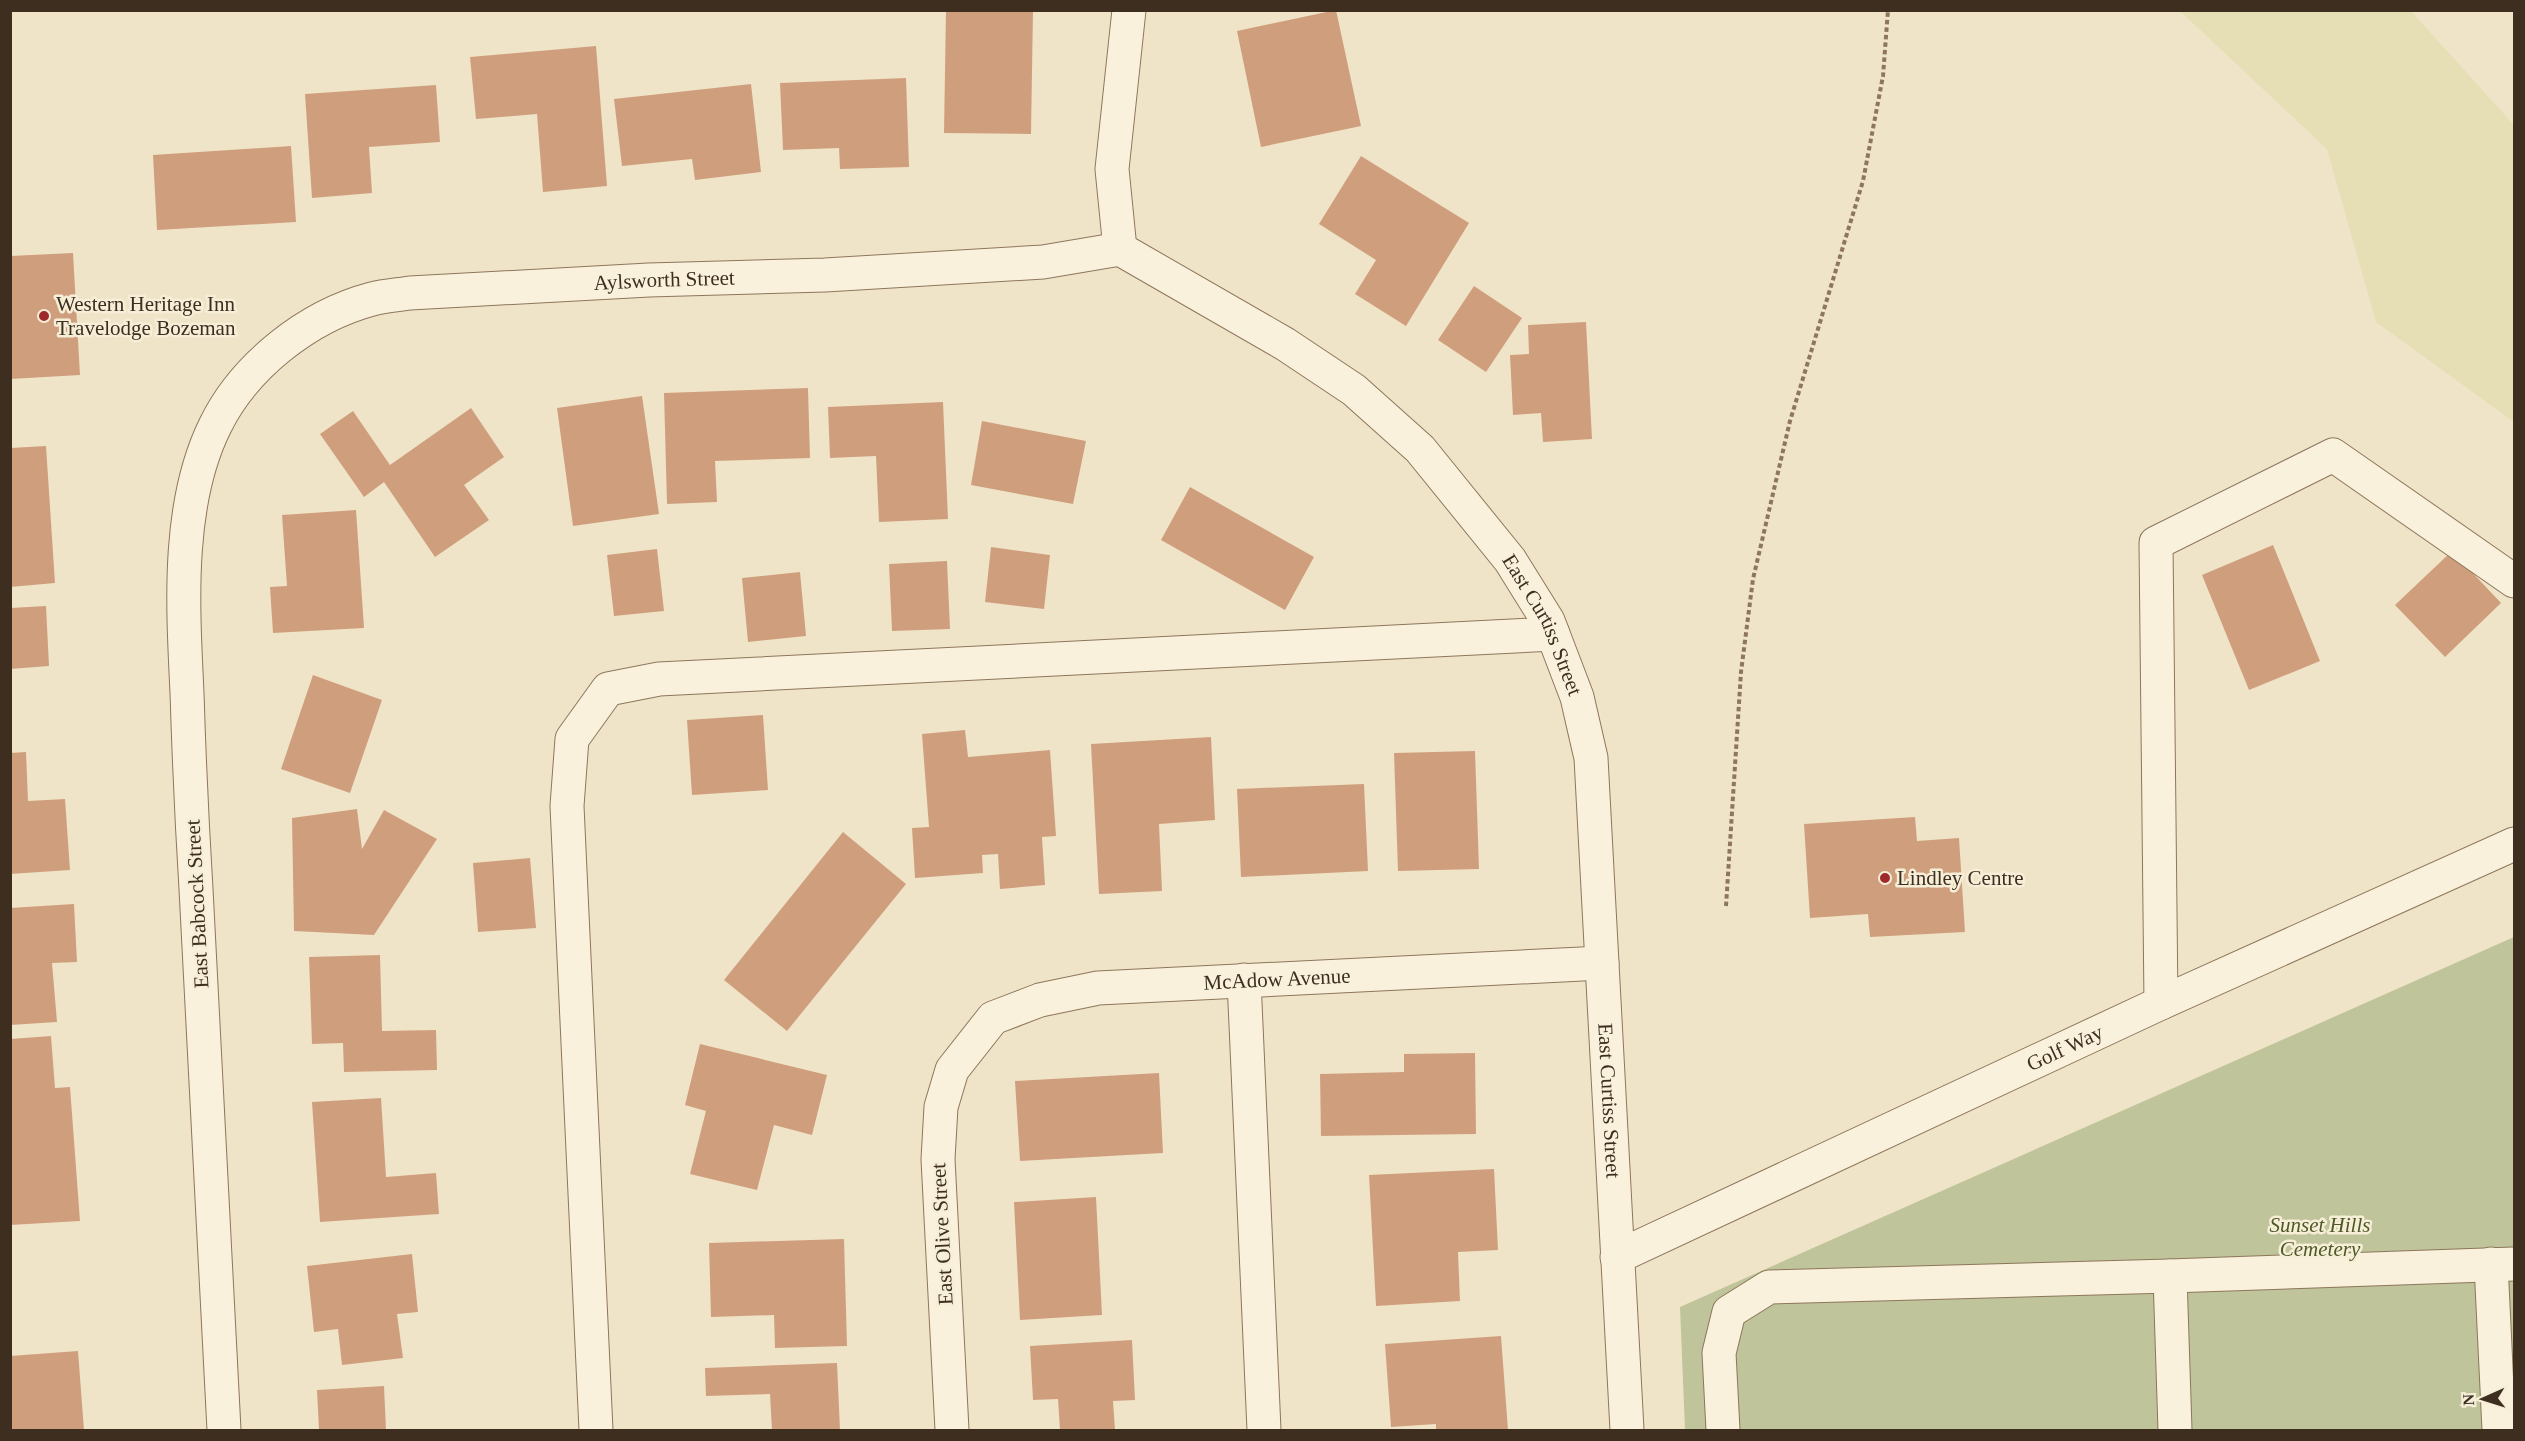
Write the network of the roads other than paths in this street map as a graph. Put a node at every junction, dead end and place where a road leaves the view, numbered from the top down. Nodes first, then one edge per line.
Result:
1 (1129, 10) edge
2 (1120, 249) junction
3 (238, 388) joint
4 (2514, 581) edge
5 (1553, 634) junction
6 (2514, 844) edge
7 (1602, 963) junction
8 (1244, 980) junction
9 (2161, 1003) junction
10 (971, 1046) joint
11 (1617, 1257) junction
12 (2503, 1264) edge
13 (2170, 1276) junction
14 (224, 1431) edge
15 (596, 1431) edge
16 (952, 1431) edge
17 (1264, 1431) edge
18 (1627, 1431) edge
19 (1723, 1431) edge
20 (2175, 1431) edge
21 (2499, 1431) edge

1 - 2 street
2 - 3 street, Aylsworth Street
2 - 5 street, East Curtiss Street
3 - 14 street, East Babcock Street
4 - 9 street
5 - 7 street, East Curtiss Street
5 - 15 street
6 - 9 street, Golf Way
7 - 8 street, McAdow Avenue
7 - 11 street, East Curtiss Street
8 - 10 street, McAdow Avenue
8 - 17 street
9 - 11 street, Golf Way
10 - 16 street, East Olive Street
11 - 18 street, East Curtiss Street
12 - 13 street
12 - 21 street
13 - 19 street
13 - 20 street

